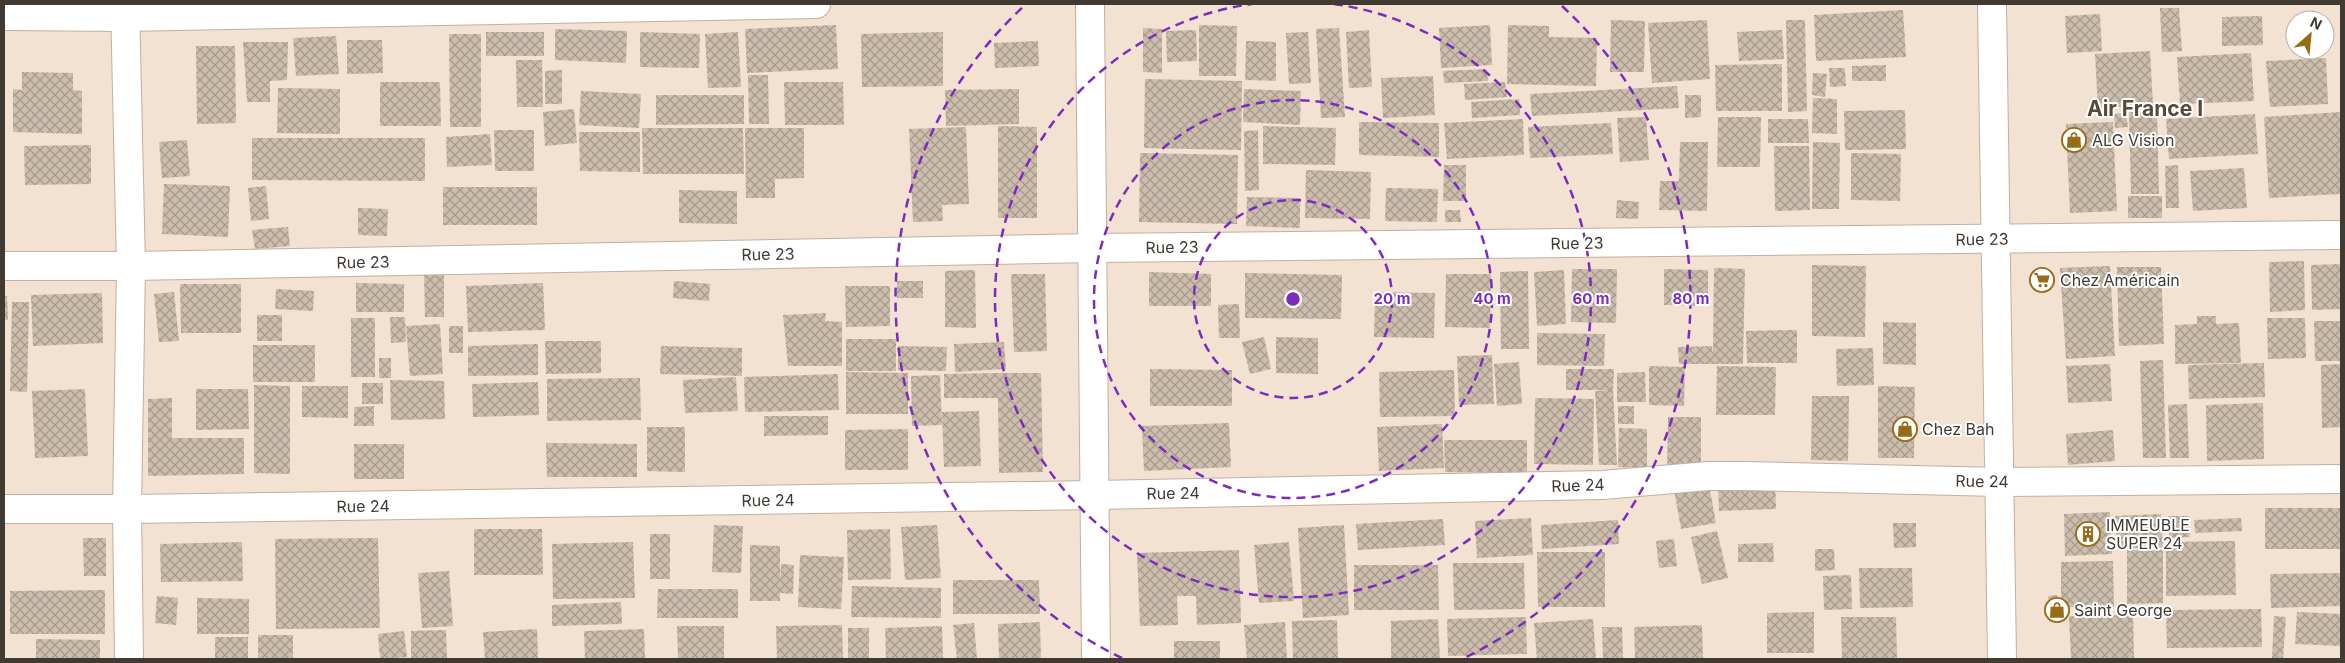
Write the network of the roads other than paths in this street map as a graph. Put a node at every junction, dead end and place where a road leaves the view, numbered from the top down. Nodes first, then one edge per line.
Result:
1 (816, 4) edge
2 (1090, 4) edge
3 (1992, 4) edge
4 (125, 10) edge
5 (4, 16) edge
6 (2341, 235) edge
7 (1996, 238) junction
8 (1093, 248) junction
9 (4, 266) edge
10 (131, 266) junction
11 (2341, 479) edge
12 (1999, 482) junction
13 (1095, 495) junction
14 (4, 509) edge
15 (127, 509) junction
16 (129, 659) edge
17 (1096, 659) edge
18 (2002, 659) edge

1 - 4 street
2 - 8 street
3 - 7 street
4 - 5 street
4 - 10 street
6 - 7 street, Rue 23
7 - 8 street, Rue 23
7 - 12 street
8 - 10 street, Rue 23
8 - 13 street
9 - 10 street, Rue 23
10 - 15 street
11 - 12 street, Rue 24
12 - 13 street, Rue 24
12 - 18 street
13 - 15 street, Rue 24
13 - 17 street
14 - 15 street, Rue 24
15 - 16 street

